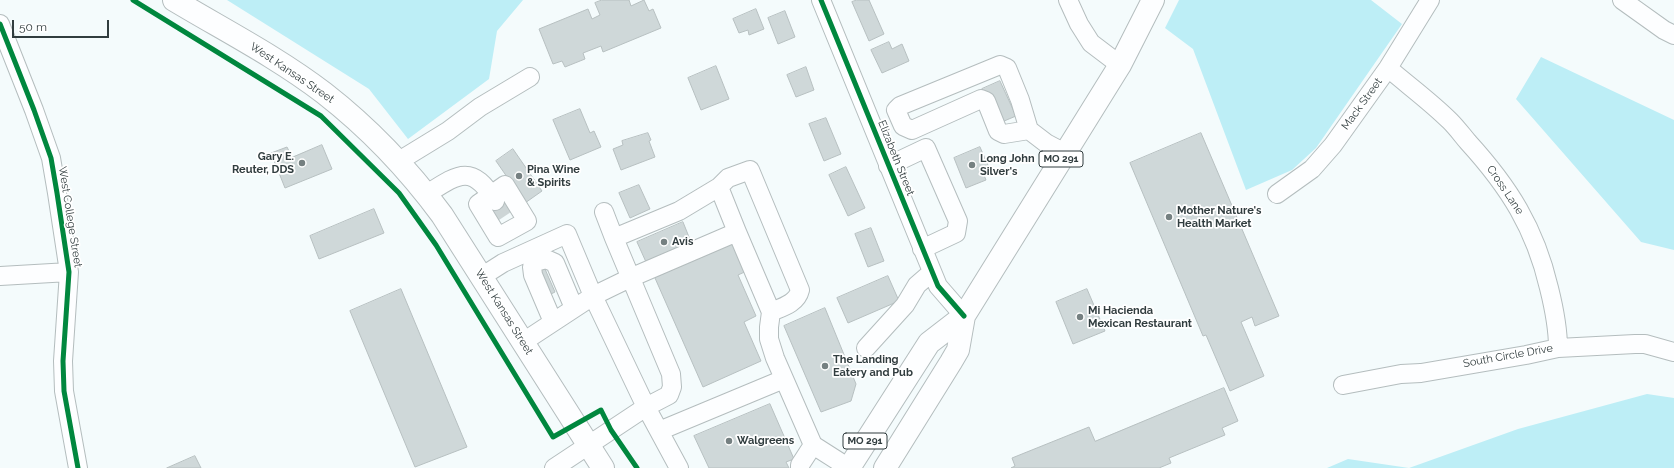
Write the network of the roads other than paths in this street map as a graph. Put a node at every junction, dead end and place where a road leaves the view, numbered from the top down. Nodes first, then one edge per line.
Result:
1 (174, 0) edge
2 (821, 0) edge
3 (1068, 0) edge
4 (1153, 0) edge
5 (1430, 0) edge
6 (1622, 0) edge
7 (0, 24) edge
8 (1674, 34) edge
9 (1120, 65) junction
10 (1388, 68) junction
11 (530, 77) dead end
12 (1029, 130) junction
13 (1066, 153) junction
14 (399, 161) junction
15 (888, 166) junction
16 (719, 187) junction
17 (427, 194) junction
18 (1277, 194) dead end
19 (493, 198) junction
20 (604, 212) dead end
21 (511, 226) junction
22 (737, 232) junction
23 (614, 238) junction
24 (922, 249) junction
25 (531, 256) junction
26 (69, 272) junction
27 (932, 272) junction
28 (0, 276) edge
29 (481, 277) junction
30 (630, 278) junction
31 (593, 296) junction
32 (574, 308) junction
33 (771, 312) junction
34 (964, 316) junction
35 (553, 322) junction
36 (522, 342) junction
37 (866, 348) dead end
38 (1558, 348) junction
39 (1674, 352) edge
40 (784, 379) junction
41 (1343, 385) dead end
42 (646, 407) junction
43 (659, 431) junction
44 (588, 445) junction
45 (813, 446) junction
46 (78, 468) edge
47 (554, 468) edge
48 (603, 468) edge
49 (679, 468) edge
50 (800, 468) edge
51 (849, 468) edge
52 (884, 468) edge

1 - 14 main road, West Kansas Street
2 - 15 street, Elizabeth Street
3 - 9 street
4 - 9 main road, MO 291
5 - 10 street, Mack Street
6 - 8 street
7 - 26 street, West College Street
9 - 13 main road, MO 291
10 - 18 street, Mack Street
10 - 38 street, Cross Lane
11 - 14 street
12 - 12 street
12 - 13 street
13 - 34 main road, MO 291
14 - 17 main road, West Kansas Street
15 - 24 street, Elizabeth Street
15 - 24 street
16 - 22 street
16 - 23 street
16 - 33 street
17 - 19 street
17 - 29 main road, West Kansas Street
19 - 21 street
19 - 21 street
20 - 23 street
21 - 25 street
22 - 30 street
22 - 33 street
23 - 30 street
24 - 27 street, Elizabeth Street
25 - 29 street
25 - 31 street
25 - 32 street
25 - 35 street
26 - 28 street
26 - 46 street, West College Street
27 - 34 street, Elizabeth Street
27 - 37 street
29 - 36 main road, West Kansas Street
30 - 31 street
30 - 42 street
31 - 32 street
31 - 42 street
32 - 35 street
33 - 40 street
34 - 51 main road, MO 291
34 - 52 main road, MO 291
35 - 36 street
36 - 44 main road, West Kansas Street
38 - 39 street, South Circle Drive
38 - 41 street, South Circle Drive
40 - 43 street
40 - 45 street
42 - 43 street
42 - 44 street
43 - 49 street
44 - 47 street
44 - 48 main road, West Kansas Street
45 - 50 street
45 - 51 street

